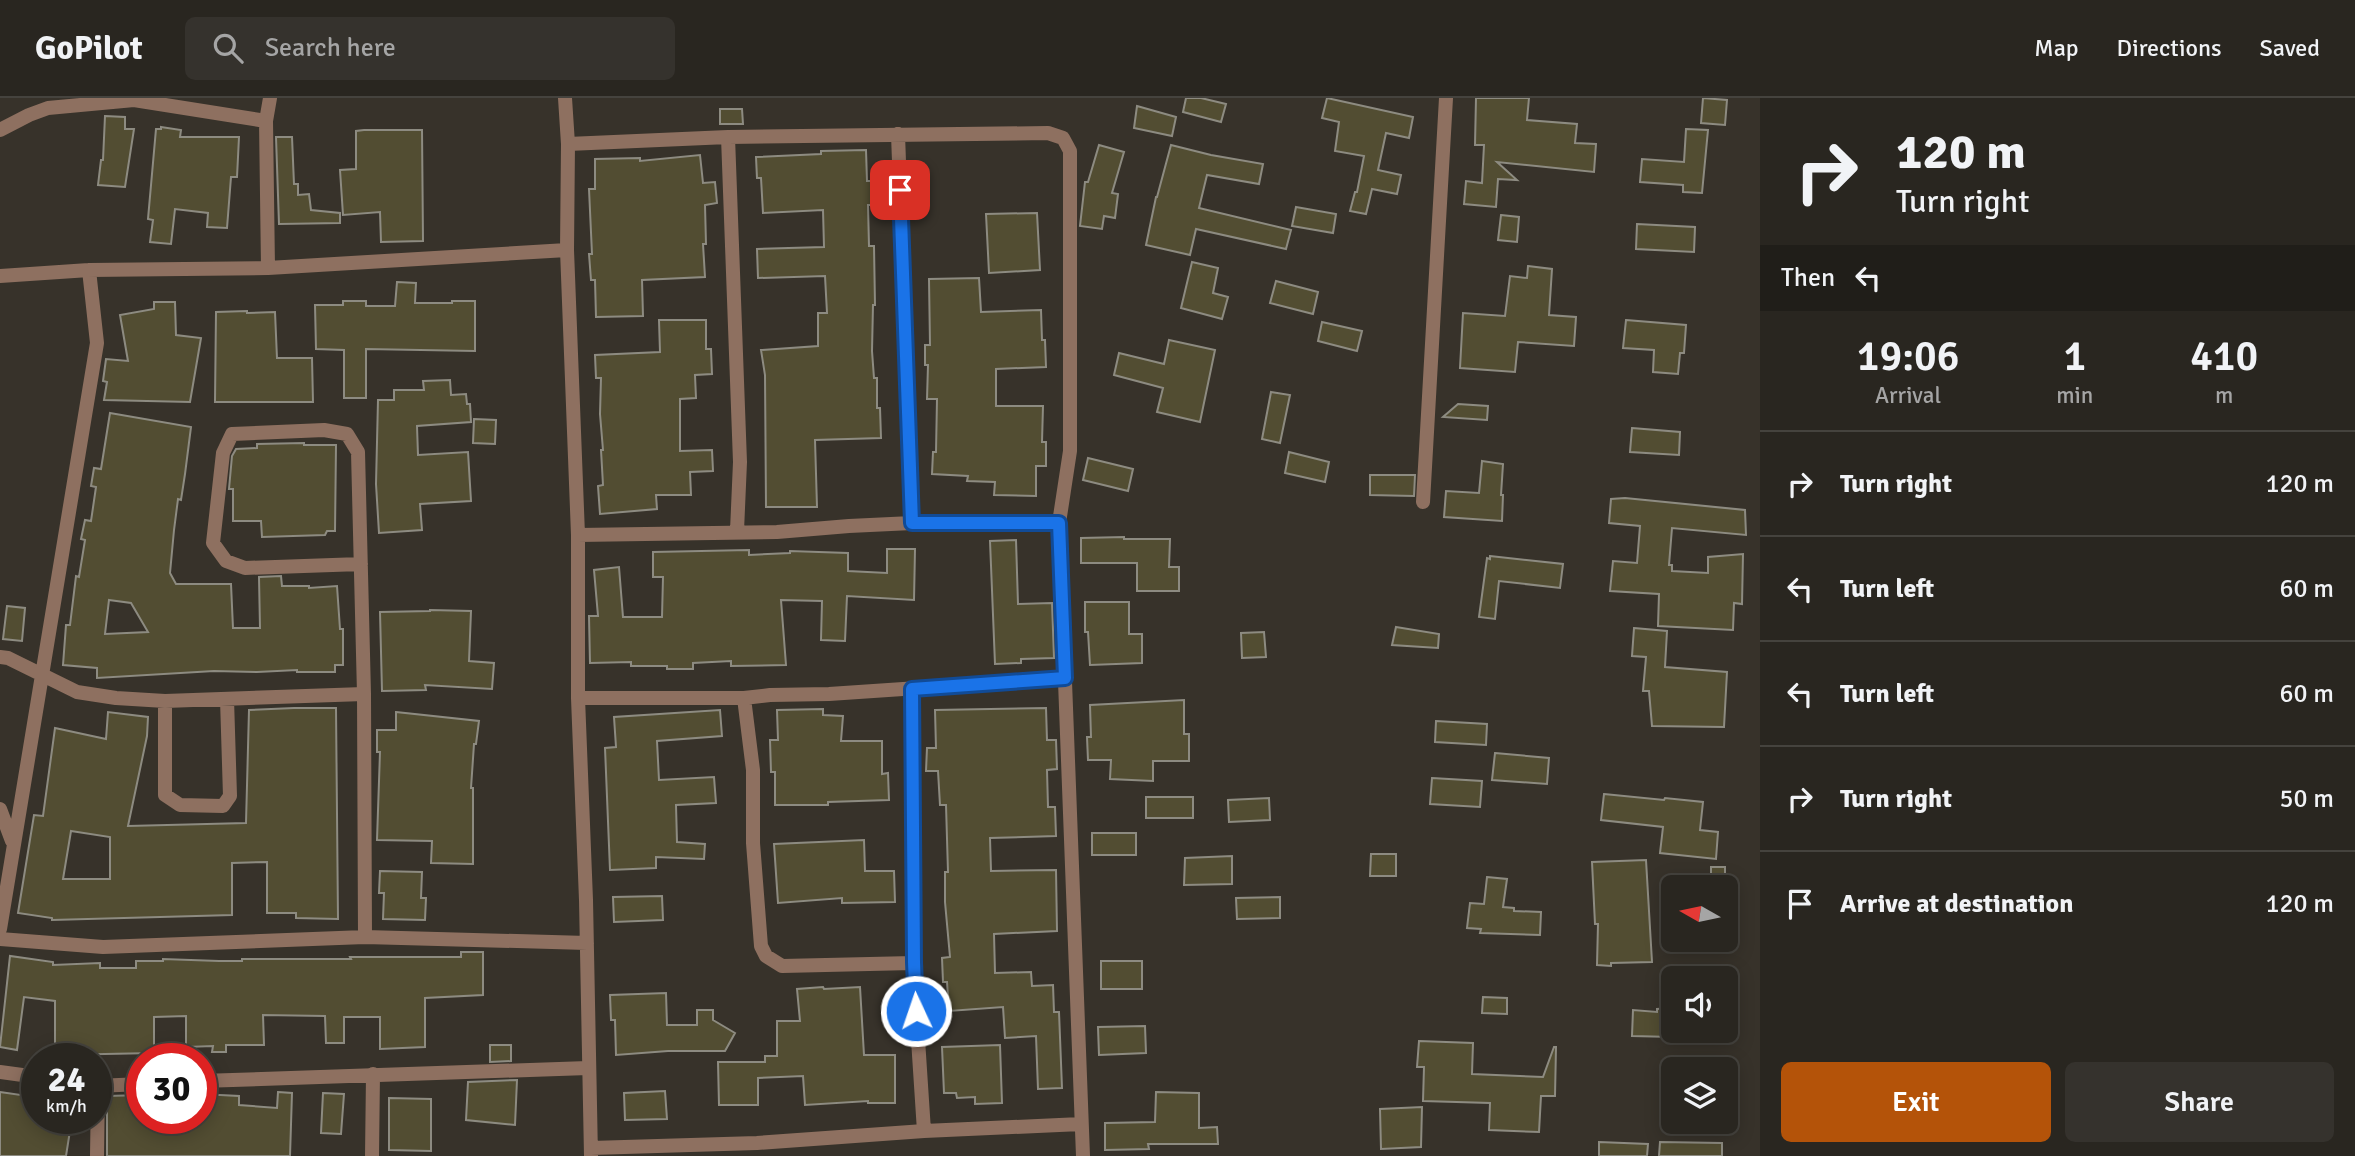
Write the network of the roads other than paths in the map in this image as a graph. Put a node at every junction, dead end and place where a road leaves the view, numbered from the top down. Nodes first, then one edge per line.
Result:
1 (270, 98) edge
2 (565, 98) edge
3 (1446, 98) edge
4 (134, 99) edge
5 (46, 103) edge
6 (266, 121) junction
7 (0, 130) edge
8 (898, 134) junction
9 (728, 137) junction
10 (568, 144) junction
11 (567, 250) junction
12 (268, 268) junction
13 (89, 270) junction
14 (0, 276) edge
15 (1423, 502) dead end
16 (912, 523) junction
17 (1059, 523) junction
18 (737, 531) junction
19 (578, 534) junction
20 (361, 564) junction
21 (0, 657) edge
22 (42, 675) junction
23 (1065, 678) junction
24 (912, 689) junction
25 (365, 694) junction
26 (578, 698) junction
27 (744, 698) junction
28 (227, 699) junction
29 (165, 701) junction
30 (0, 809) edge
31 (13, 842) junction
32 (0, 929) edge
33 (366, 937) junction
34 (0, 939) edge
35 (587, 943) junction
36 (914, 962) junction
37 (588, 1068) junction
38 (0, 1072) edge
39 (373, 1074) junction
40 (21, 1075) edge
41 (217, 1080) edge
42 (1082, 1125) junction
43 (924, 1130) junction
44 (97, 1134) edge
45 (757, 1149) edge
46 (591, 1152) edge
47 (97, 1156) edge
48 (372, 1156) edge
49 (1083, 1156) edge

1 - 6 street
2 - 10 street
3 - 15 street
4 - 5 street
4 - 6 street
5 - 7 street
6 - 12 street
8 - 9 street
8 - 16 street
8 - 17 street
9 - 10 street
9 - 18 street
10 - 11 street
11 - 12 street
11 - 19 street
12 - 13 street
13 - 14 street
13 - 22 street
16 - 17 street
16 - 18 street
17 - 23 street
18 - 19 street
19 - 26 street
20 - 20 street
20 - 25 street
21 - 22 street
22 - 29 street
22 - 31 street
23 - 24 street
23 - 42 street
24 - 27 street
24 - 36 street
25 - 28 street
25 - 33 street
26 - 27 street
26 - 35 street
27 - 36 street
28 - 29 street
28 - 29 street
30 - 31 street
31 - 32 street
33 - 34 street
33 - 35 street
35 - 37 street
36 - 43 street
37 - 39 street
37 - 46 street
38 - 40 street
39 - 41 street
39 - 48 street
42 - 43 street
42 - 49 street
43 - 45 street
44 - 47 street
45 - 46 street

